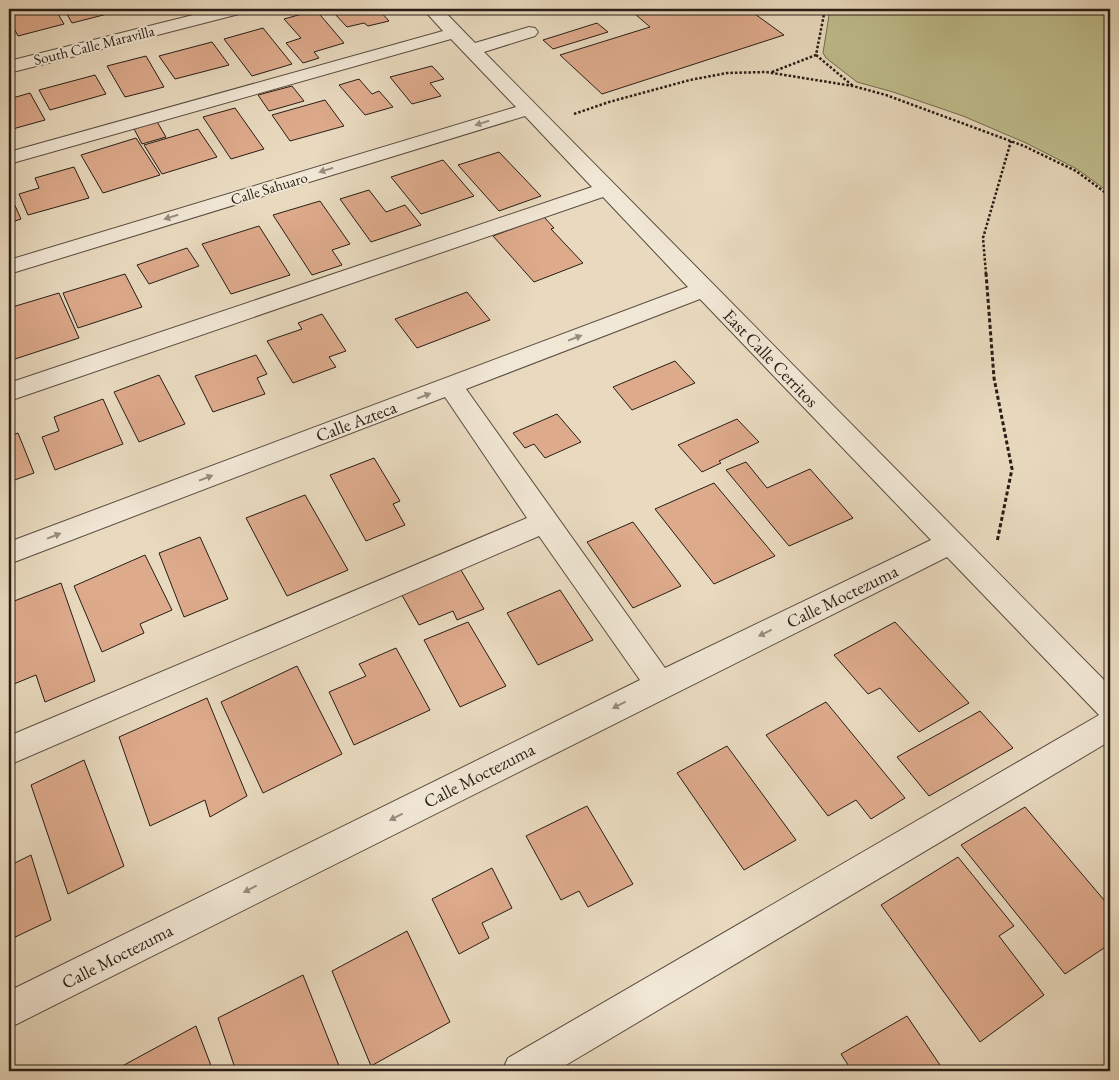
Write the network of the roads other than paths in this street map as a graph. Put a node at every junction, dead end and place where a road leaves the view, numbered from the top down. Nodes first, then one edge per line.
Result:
1 (238, 9) edge
2 (432, 9) edge
3 (529, 32) dead end
4 (454, 33) junction
5 (471, 50) junction
6 (9, 67) edge
7 (528, 108) junction
8 (9, 158) edge
9 (606, 189) junction
10 (9, 267) edge
11 (704, 289) junction
12 (450, 385) junction
13 (9, 392) edge
14 (544, 522) junction
15 (950, 542) junction
16 (9, 553) edge
17 (660, 685) junction
18 (1110, 706) edge
19 (1110, 725) edge
20 (9, 751) edge
21 (9, 1010) edge
22 (521, 1071) edge

1 - 6 street, South Calle Maravilla
2 - 4 street, East Calle Cerritos
3 - 5 street
4 - 5 street, East Calle Cerritos
4 - 8 street
5 - 7 street, East Calle Cerritos
7 - 9 street, East Calle Cerritos
7 -> 10 street, Calle Sahuaro
9 - 11 street, East Calle Cerritos
9 - 13 street
12 -> 11 street, Calle Azteca
11 - 15 street, East Calle Cerritos
12 - 14 street
16 -> 12 street, Calle Azteca
14 - 17 street
14 - 20 street
15 -> 17 street, Calle Moctezuma
15 - 18 street, East Calle Cerritos
17 -> 21 street, Calle Moctezuma
19 - 22 street

